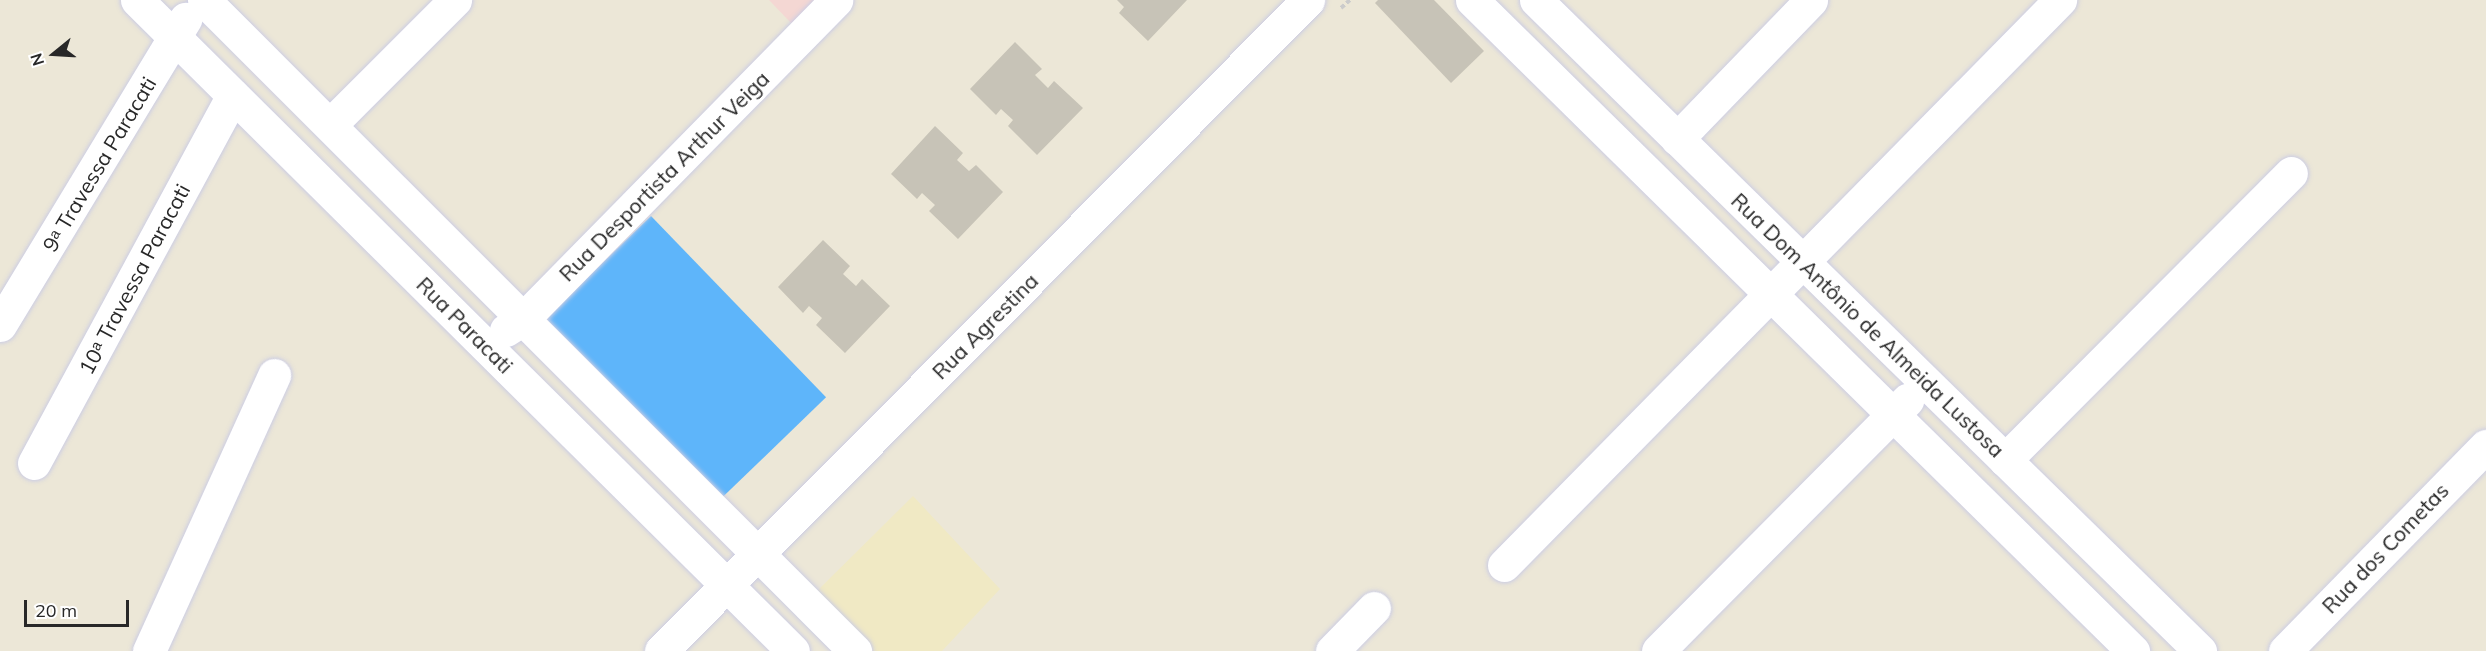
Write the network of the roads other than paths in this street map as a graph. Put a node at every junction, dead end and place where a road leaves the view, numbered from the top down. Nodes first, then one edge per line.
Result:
1 (137, 0) edge
2 (194, 0) edge
3 (204, 0) edge
4 (455, 0) edge
5 (836, 0) edge
6 (1308, 0) edge
7 (1472, 0) edge
8 (1536, 0) edge
9 (1810, 0) edge
10 (2060, 0) edge
11 (176, 38) junction
12 (233, 95) junction
13 (330, 125) junction
14 (1677, 139) junction
15 (2290, 173) dead end
16 (1803, 261) junction
17 (1771, 294) junction
18 (523, 319) junction
19 (0, 325) edge
20 (484, 344) junction
21 (274, 375) dead end
22 (1925, 382) junction
23 (1893, 414) junction
24 (2486, 446) edge
25 (2005, 460) junction
26 (34, 463) dead end
27 (758, 555) junction
28 (1504, 565) dead end
29 (728, 586) junction
30 (1374, 608) dead end
31 (149, 651) edge
32 (661, 651) edge
33 (794, 651) edge
34 (855, 651) edge
35 (1332, 651) edge
36 (1658, 651) edge
37 (2133, 651) edge
38 (2200, 651) edge
39 (2285, 651) edge

1 - 11 street, Rua Paracati
2 - 11 street, 9ᵃ Travessa Paracati
3 - 13 street
4 - 13 street
5 - 18 street, Rua Desportista Arthur Veiga
6 - 27 street, Rua Agrestina
7 - 17 street
8 - 14 street, Rua Dom Antônio de Almeida Lustosa
9 - 14 street
10 - 16 street
11 - 12 street, Rua Paracati
11 - 19 street, 9ᵃ Travessa Paracati
12 - 20 street, Rua Paracati
12 - 26 street, 10ᵃ Travessa Paracati
13 - 18 street
14 - 16 street, Rua Dom Antônio de Almeida Lustosa
15 - 25 street
16 - 17 street
16 - 22 street, Rua Dom Antônio de Almeida Lustosa
17 - 23 street
17 - 28 street
18 - 20 street, Rua Desportista Arthur Veiga
18 - 27 street
20 - 29 street, Rua Paracati
21 - 31 street
22 - 23 street
22 - 25 street, Rua Dom Antônio de Almeida Lustosa
23 - 36 street
23 - 37 street
24 - 39 street, Rua dos Cometas
25 - 38 street, Rua Dom Antônio de Almeida Lustosa
27 - 29 street, Rua Agrestina
27 - 34 street
29 - 32 street, Rua Agrestina
29 - 33 street, Rua Paracati
30 - 35 street

